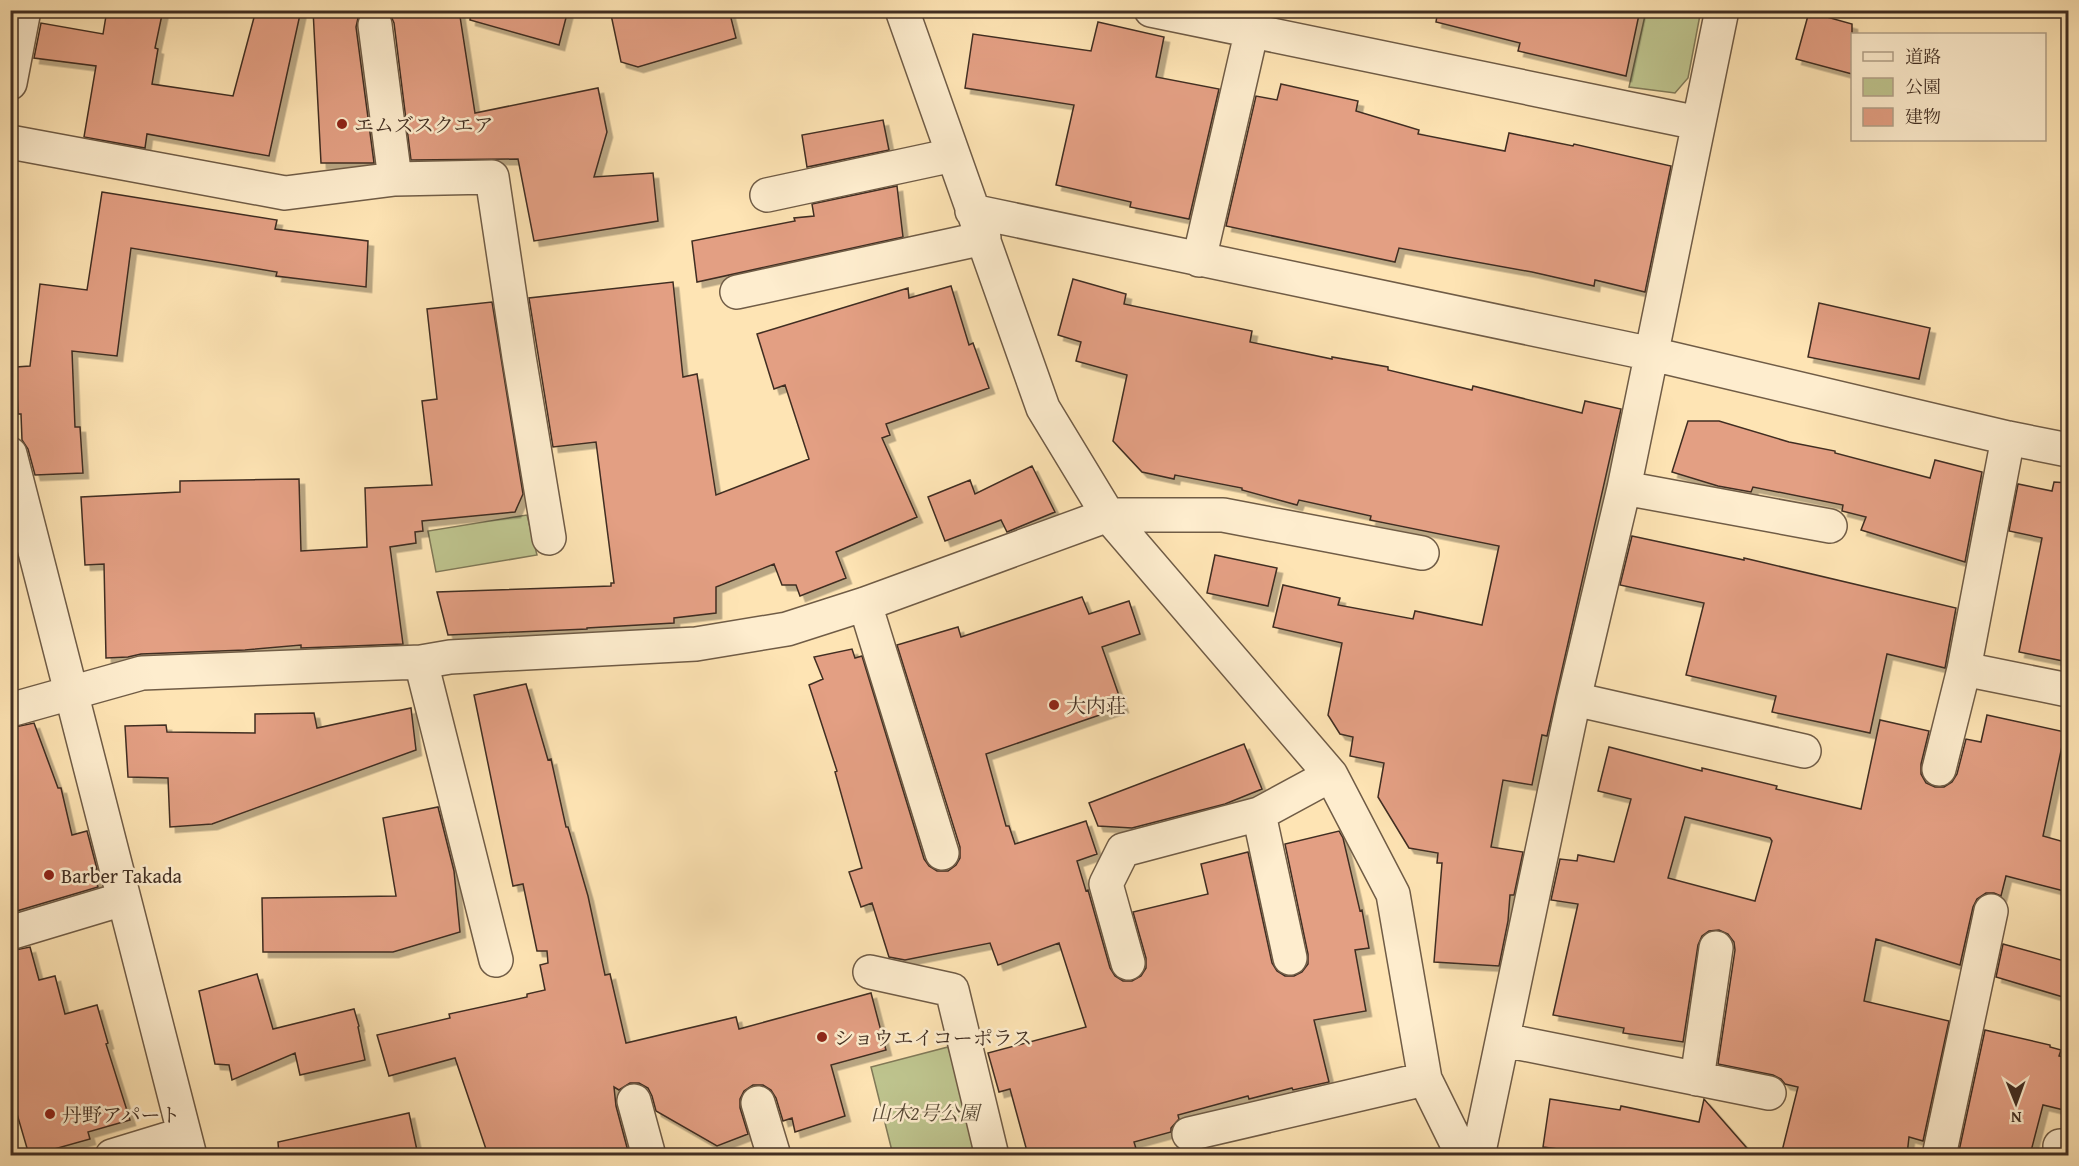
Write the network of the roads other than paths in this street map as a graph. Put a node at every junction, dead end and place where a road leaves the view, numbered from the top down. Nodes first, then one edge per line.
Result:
1 (24, 10) edge
2 (902, 10) edge
3 (1151, 10) edge
4 (1722, 10) edge
5 (1254, 21) edge
6 (375, 25) dead end
7 (10, 83) edge
8 (1698, 123) junction
9 (10, 142) edge
10 (952, 155) junction
11 (395, 179) junction
12 (767, 195) dead end
13 (978, 224) junction
14 (1199, 260) junction
15 (737, 292) dead end
16 (1652, 354) junction
17 (2008, 438) junction
18 (2068, 450) edge
19 (10, 454) edge
20 (1624, 488) junction
21 (1108, 515) junction
22 (1830, 526) dead end
23 (549, 538) dead end
24 (1422, 553) dead end
25 (866, 604) junction
26 (421, 662) junction
27 (1964, 669) junction
28 (2068, 690) edge
29 (71, 692) junction
30 (1574, 699) junction
31 (10, 710) edge
32 (1804, 751) dead end
33 (1939, 769) dead end
34 (1330, 775) junction
35 (1259, 814) junction
36 (942, 853) dead end
37 (123, 900) junction
38 (1991, 911) dead end
39 (10, 933) edge
40 (1716, 948) dead end
41 (1290, 958) dead end
42 (496, 960) dead end
43 (1128, 963) dead end
44 (870, 972) dead end
45 (1503, 1040) junction
46 (1425, 1079) junction
47 (1697, 1079) junction
48 (1769, 1093) dead end
49 (634, 1101) dead end
50 (758, 1103) dead end
51 (1189, 1134) dead end
52 (187, 1145) edge
53 (112, 1155) edge
54 (649, 1155) edge
55 (774, 1155) edge
56 (992, 1155) edge
57 (1463, 1155) edge
58 (1478, 1155) edge
59 (1939, 1155) edge

1 - 7 street
2 - 10 street
3 - 5 street
4 - 8 street
5 - 8 street
5 - 14 street
6 - 11 street
8 - 16 street
9 - 11 street
10 - 12 street
10 - 13 street
11 - 23 street
13 - 14 street
13 - 15 street
13 - 21 street
14 - 16 street
16 - 17 street
16 - 20 street
17 - 18 street
17 - 27 street
19 - 29 street
20 - 22 street
20 - 30 street
21 - 24 street
21 - 25 street
21 - 34 street
25 - 26 street
25 - 36 street
26 - 29 street
26 - 42 street
27 - 28 street
27 - 33 street
29 - 31 street
29 - 37 street
30 - 32 street
30 - 45 street
34 - 35 street
34 - 46 street
35 - 41 street
35 - 43 street
37 - 39 street
37 - 52 street
38 - 59 street
40 - 47 street
44 - 56 street
45 - 47 street
45 - 58 street
46 - 51 street
46 - 57 street
47 - 48 street
49 - 54 street
50 - 55 street
52 - 53 street

